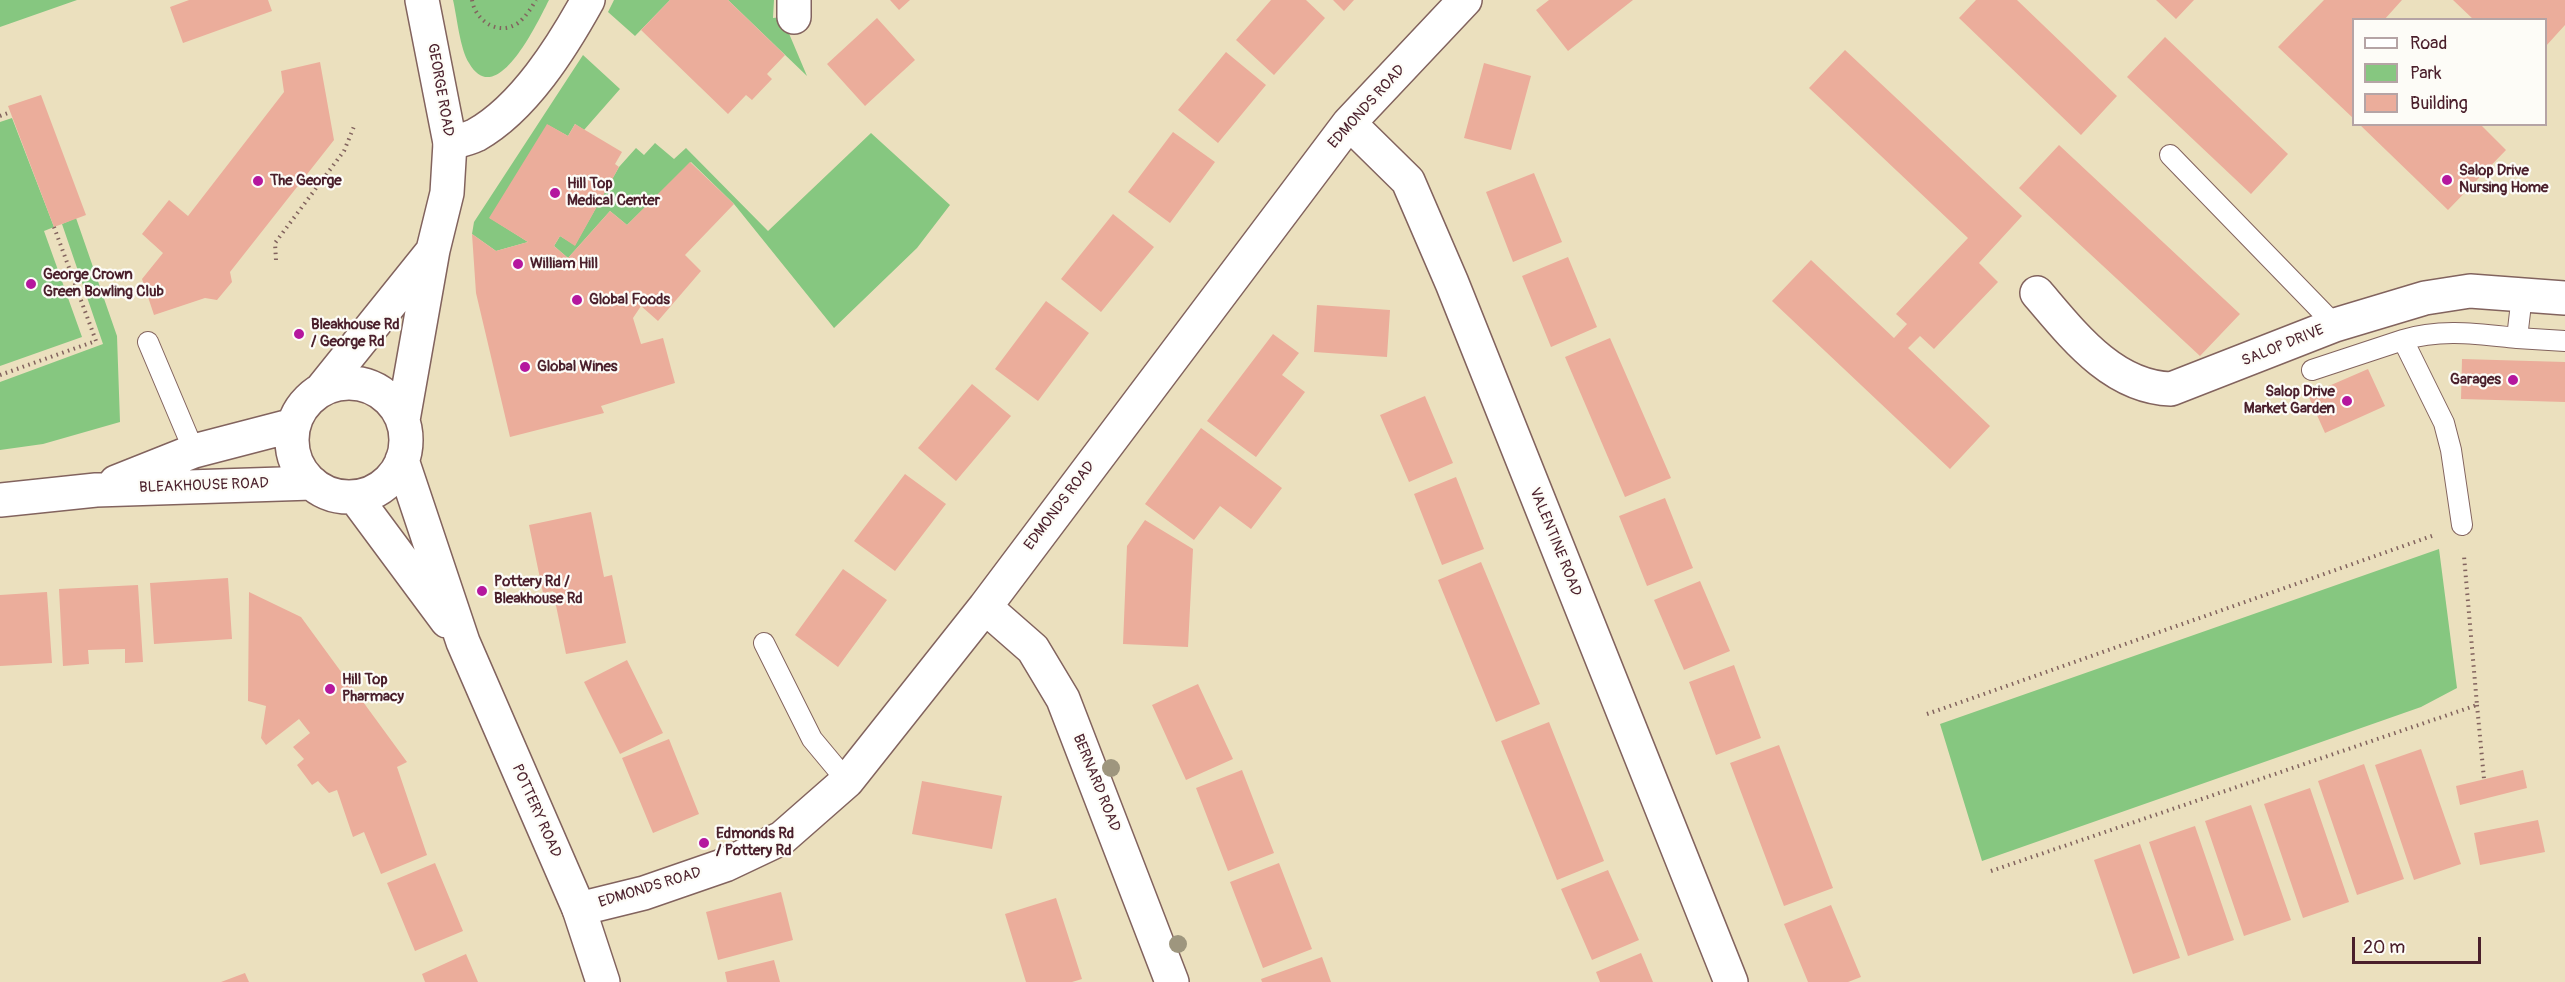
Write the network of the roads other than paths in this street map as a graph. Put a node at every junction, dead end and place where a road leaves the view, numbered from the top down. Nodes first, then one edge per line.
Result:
1 (422, 0) edge
2 (588, 0) edge
3 (1465, 0) edge
4 (1349, 123) junction
5 (450, 143) junction
6 (2170, 155) dead end
7 (433, 250) junction
8 (2037, 293) dead end
9 (2522, 295) junction
10 (2565, 298) edge
11 (2335, 325) junction
12 (2517, 338) junction
13 (2403, 340) junction
14 (2565, 341) edge
15 (148, 342) dead end
16 (2312, 370) dead end
17 (321, 390) junction
18 (403, 420) junction
19 (294, 425) junction
20 (194, 451) junction
21 (402, 460) junction
22 (312, 483) junction
23 (96, 490) junction
24 (355, 497) junction
25 (0, 500) edge
26 (2462, 525) road end
27 (984, 607) junction
28 (463, 642) junction
29 (764, 643) dead end
30 (847, 781) junction
31 (579, 909) junction
32 (603, 982) edge
33 (1172, 982) edge
34 (1731, 982) edge

1 - 5 street, GEORGE ROAD
2 - 5 street
3 - 4 street, EDMONDS ROAD
4 - 27 street, EDMONDS ROAD
4 - 34 street, VALENTINE ROAD
5 - 7 street, GEORGE ROAD
6 - 11 lane
7 - 17 street, GEORGE ROAD
7 - 18 street, GEORGE ROAD
8 - 11 street, SALOP DRIVE
9 - 10 street, SALOP DRIVE
9 - 11 street, SALOP DRIVE
9 - 12 lane
12 - 13 lane
12 - 14 lane
13 - 16 lane
13 - 26 lane
15 - 20 lane
17 - 18 street
17 - 19 street
18 - 21 street
19 - 20 street, BLEAKHOUSE ROAD
19 - 22 street
20 - 23 street, BLEAKHOUSE ROAD
21 - 24 street
21 - 28 street, POTTERY ROAD
22 - 23 street, BLEAKHOUSE ROAD
22 - 24 street
23 - 25 street, BLEAKHOUSE ROAD
24 - 28 street, POTTERY ROAD
27 - 30 street, EDMONDS ROAD
27 - 33 street, BERNARD ROAD
28 - 31 street, POTTERY ROAD
29 - 30 lane
30 - 31 street, EDMONDS ROAD
31 - 32 street, POTTERY ROAD

